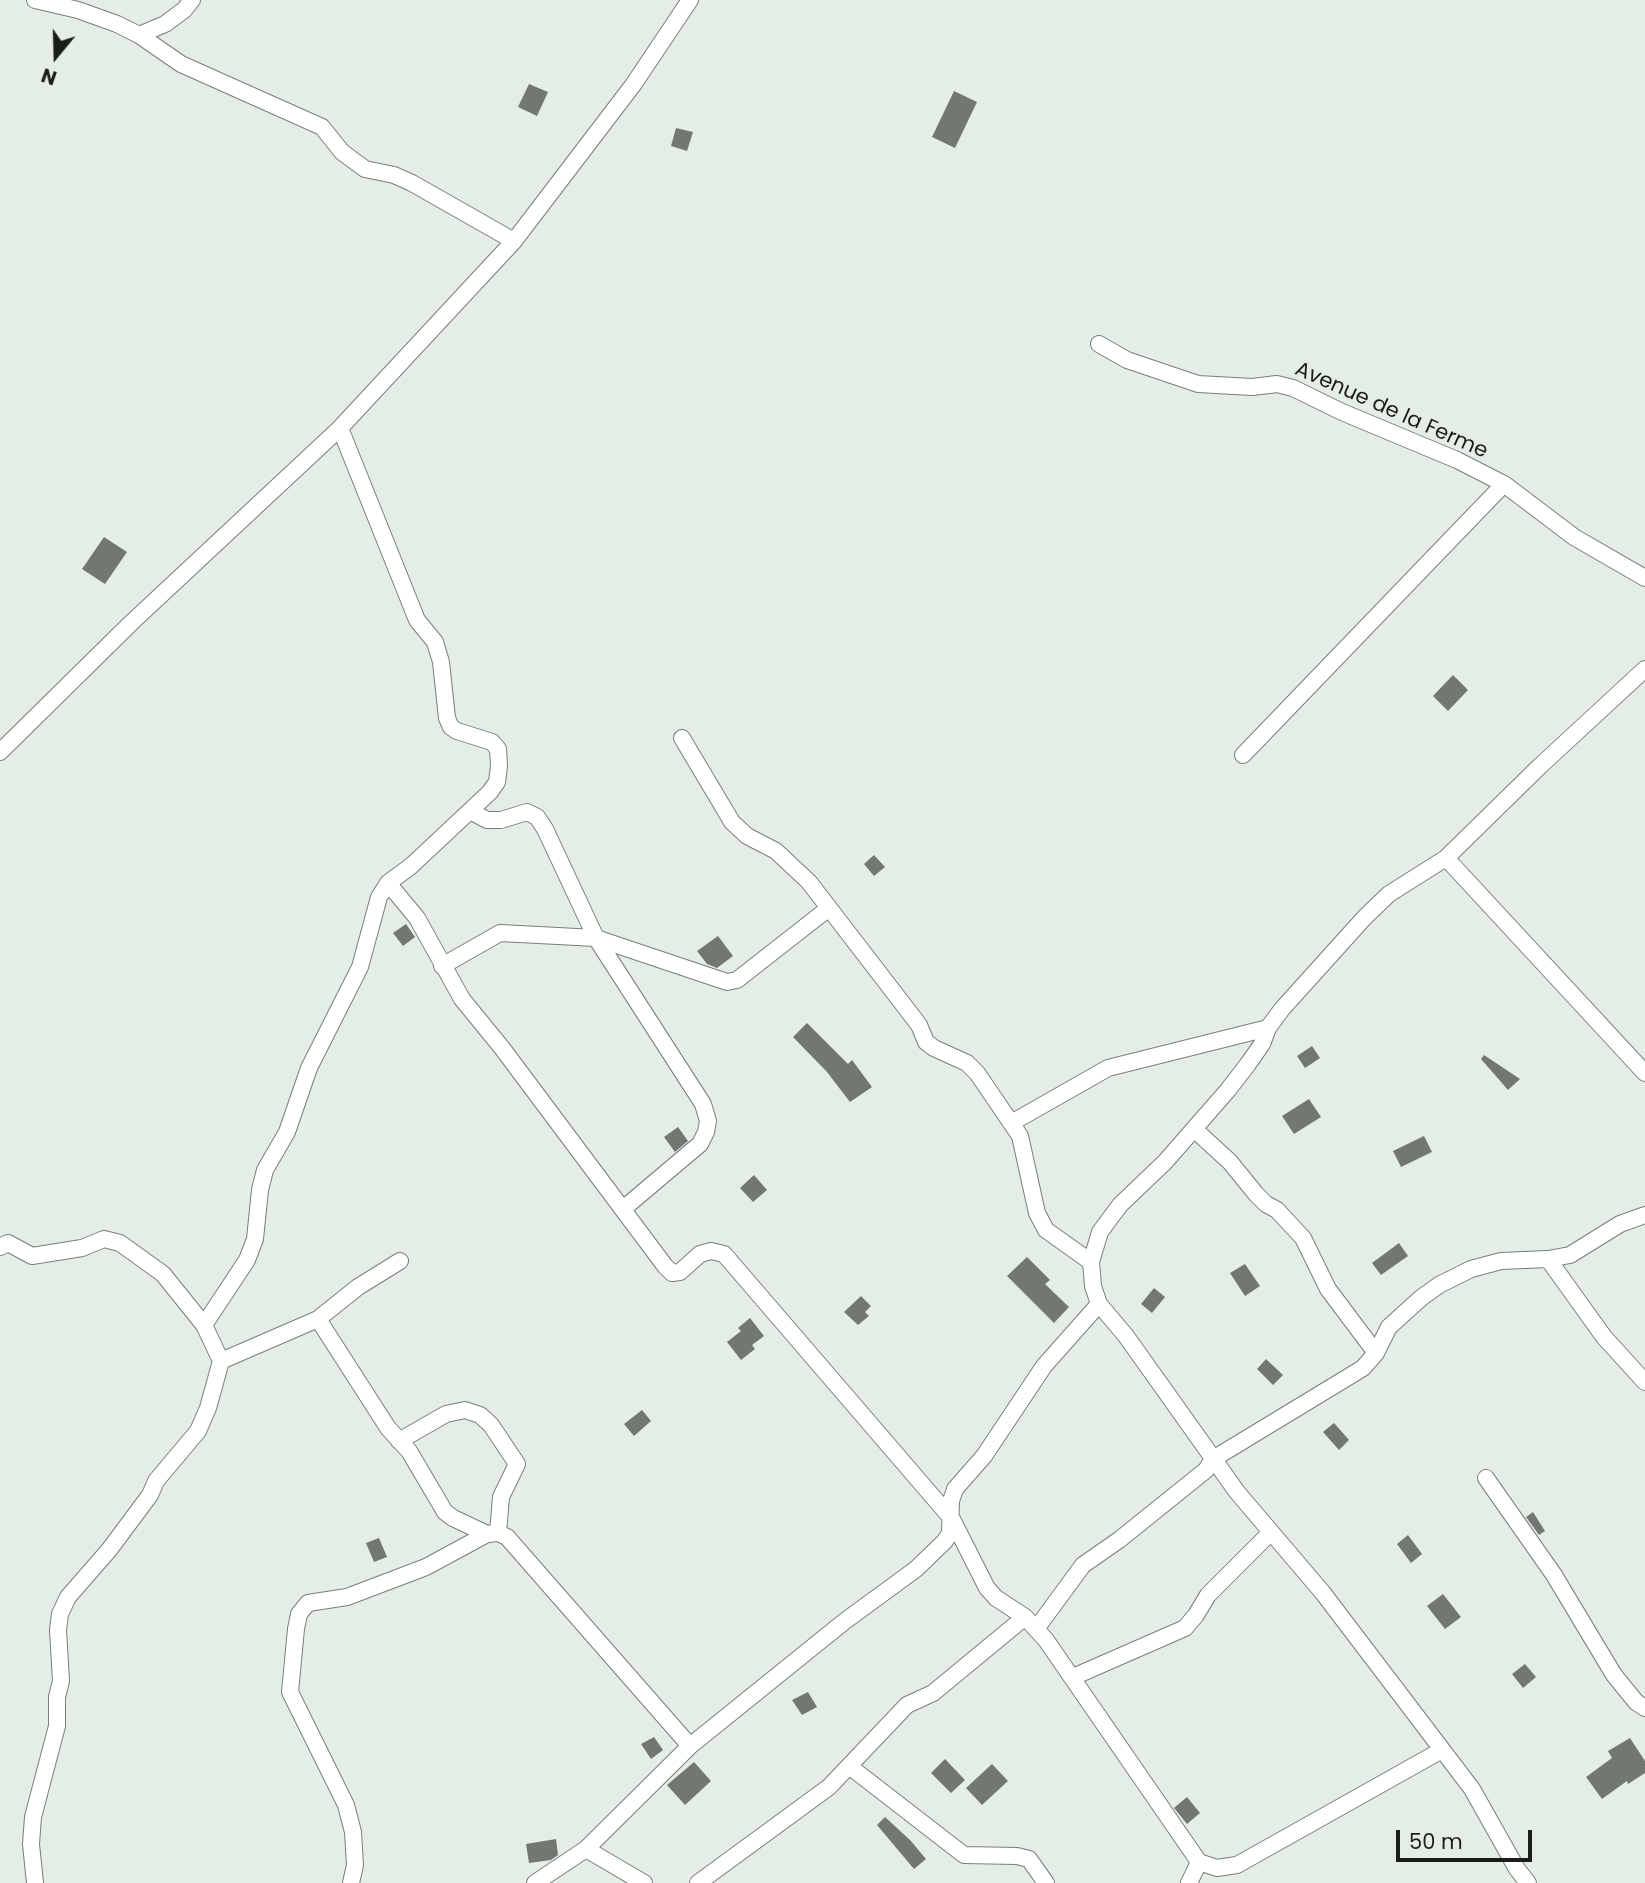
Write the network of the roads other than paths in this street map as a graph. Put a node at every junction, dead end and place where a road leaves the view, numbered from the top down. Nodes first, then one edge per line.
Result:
1 (35, 0) edge
2 (192, 0) edge
3 (690, 0) edge
4 (139, 35) junction
5 (514, 241) junction
6 (1099, 344) dead end
7 (340, 428) junction
8 (1504, 484) junction
9 (1645, 578) edge
10 (1645, 669) edge
11 (682, 738) dead end
12 (0, 752) edge
13 (1243, 755) dead end
14 (470, 811) junction
15 (1446, 858) junction
16 (388, 883) junction
17 (829, 908) junction
18 (596, 938) junction
19 (442, 966) junction
20 (1268, 1028) junction
21 (1645, 1073) edge
22 (1013, 1122) junction
23 (1194, 1129) junction
24 (623, 1209) junction
25 (1645, 1215) edge
26 (0, 1247) edge
27 (1548, 1259) junction
28 (400, 1261) dead end
29 (1091, 1262) junction
30 (1099, 1304) junction
31 (318, 1319) junction
32 (204, 1325) junction
33 (1376, 1353) junction
34 (221, 1361) junction
35 (1645, 1381) edge
36 (399, 1441) junction
37 (1213, 1459) junction
38 (1486, 1478) dead end
39 (952, 1519) junction
40 (1271, 1532) junction
41 (493, 1533) junction
42 (1031, 1623) junction
43 (1073, 1677) junction
44 (1645, 1709) edge
45 (690, 1746) junction
46 (1442, 1750) junction
47 (849, 1766) junction
48 (586, 1849) junction
49 (1199, 1862) junction
50 (1217, 1868) junction
51 (34, 1883) edge
52 (351, 1883) edge
53 (535, 1883) edge
54 (644, 1883) edge
55 (698, 1883) edge
56 (1046, 1883) edge
57 (1189, 1883) edge
58 (1226, 1883) edge
59 (1528, 1883) edge

1 - 4 street
2 - 4 street
3 - 5 street
4 - 5 street
5 - 7 street
6 - 8 street, Avenue de la Ferme
7 - 12 street
7 - 14 street
8 - 9 street, Avenue de la Ferme
8 - 13 street
10 - 15 street
11 - 17 street
14 - 16 street
14 - 18 street
15 - 20 street
15 - 21 street
16 - 19 street
16 - 32 street
17 - 18 street
17 - 22 street
18 - 19 street
18 - 24 street
19 - 24 street
20 - 22 street
20 - 23 street
22 - 29 street
23 - 29 street
23 - 33 street
24 - 39 street
25 - 27 street
26 - 32 street
27 - 33 street
27 - 35 street
28 - 31 street
29 - 30 street
30 - 37 street
30 - 39 street
31 - 34 street
31 - 36 street
32 - 34 street
33 - 37 street
34 - 51 street
36 - 41 street
36 - 41 street
37 - 40 street
37 - 42 street
38 - 44 street
39 - 42 street
39 - 45 street
40 - 43 street
40 - 46 street
41 - 45 street
41 - 52 street
42 - 43 street
42 - 47 street
43 - 49 street
45 - 48 street
46 - 50 street
46 - 59 street
47 - 55 street
47 - 56 street
48 - 53 street
48 - 54 street
49 - 50 street
49 - 57 street
50 - 58 street

